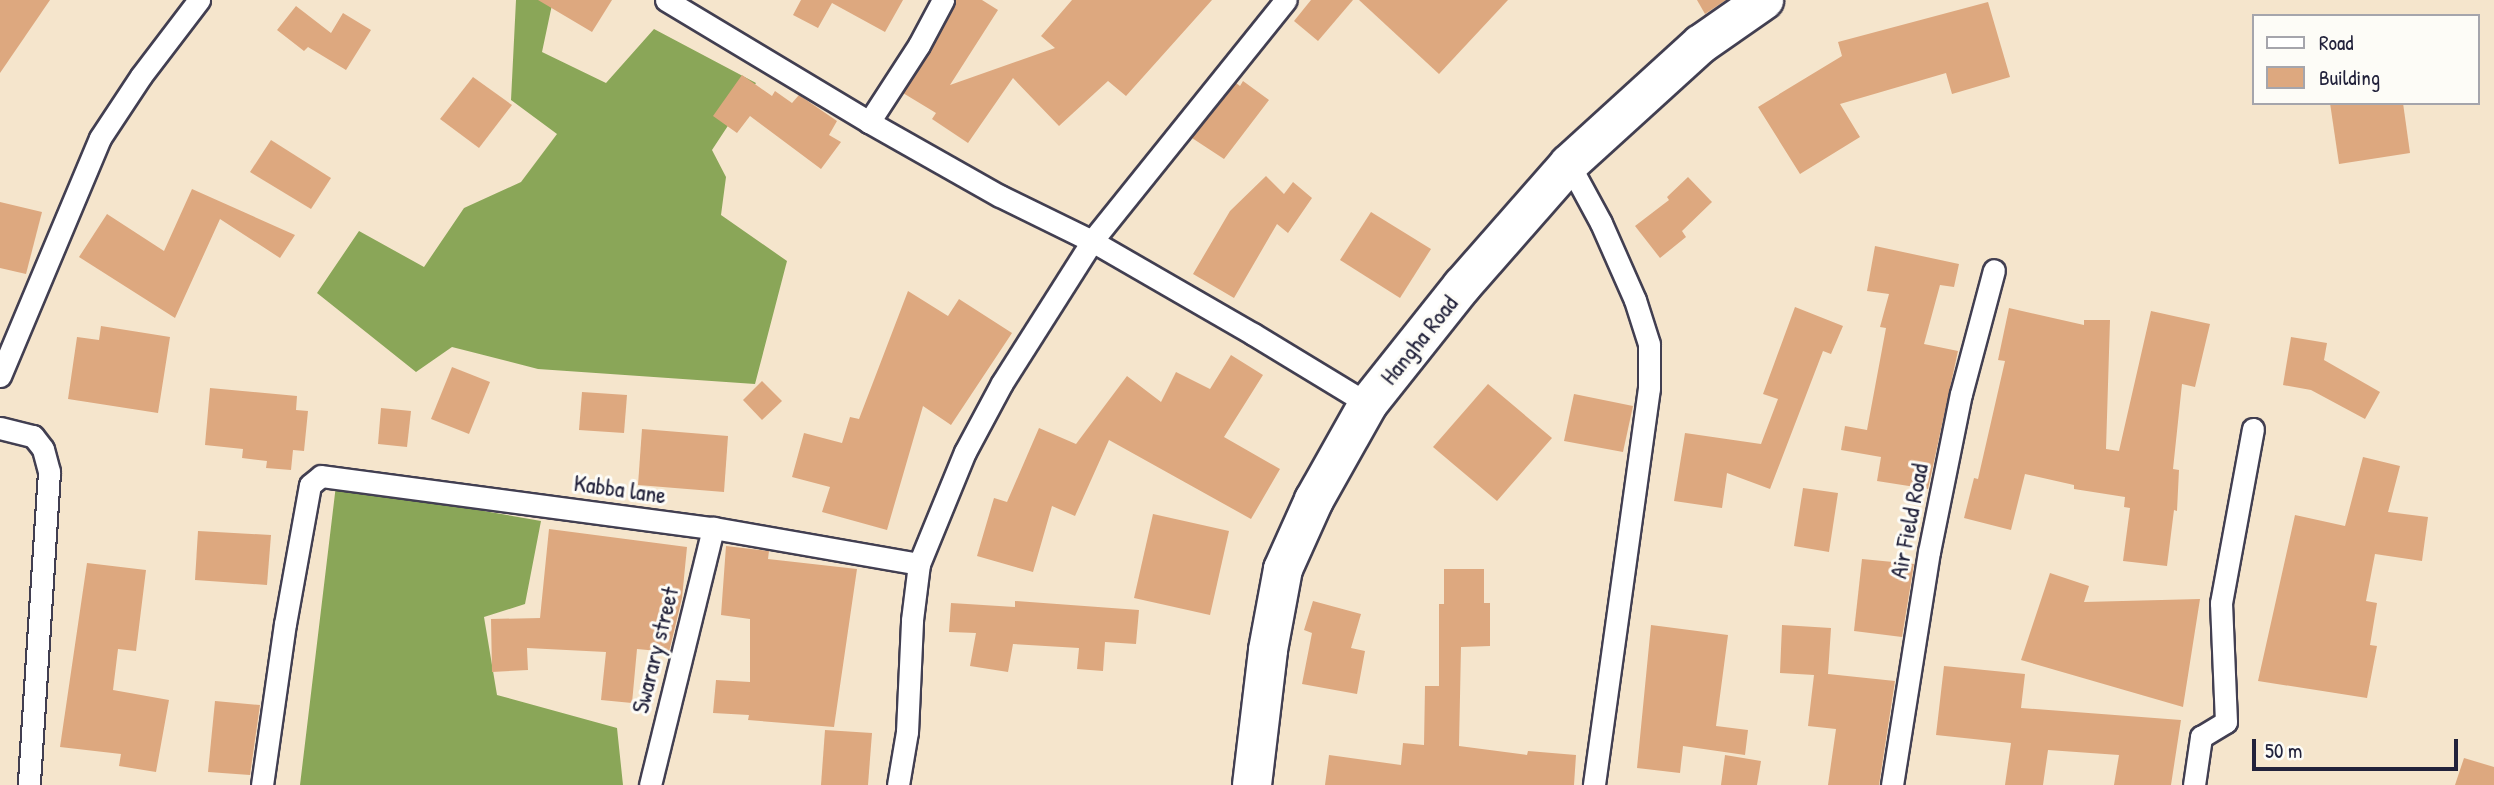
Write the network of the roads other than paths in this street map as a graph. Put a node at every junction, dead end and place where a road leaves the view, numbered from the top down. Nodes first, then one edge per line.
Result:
1 (199, 0) edge
2 (666, 0) edge
3 (943, 0) edge
4 (1286, 0) edge
5 (1764, 0) edge
6 (869, 122) junction
7 (1569, 164) junction
8 (1092, 241) junction
9 (1994, 270) dead end
10 (0, 376) edge
11 (1368, 404) junction
12 (0, 428) edge
13 (2253, 429) dead end
14 (713, 528) junction
15 (919, 564) junction
16 (29, 785) edge
17 (262, 785) edge
18 (650, 785) edge
19 (898, 785) edge
20 (1252, 785) edge
21 (1594, 785) edge
22 (1892, 785) edge
23 (2194, 785) edge

1 - 10 street
2 - 6 street
3 - 6 street
4 - 8 street
5 - 7 highway, Hangha Road
6 - 8 street
7 - 11 highway, Hangha Road
7 - 21 street
8 - 11 street
8 - 15 street
9 - 22 street, Air Field Road
11 - 20 highway, Hangha Road
12 - 16 street
13 - 23 street
14 - 15 street, Kabba lane
14 - 17 street, Kabba lane
14 - 18 street, Swarary street
15 - 19 street

